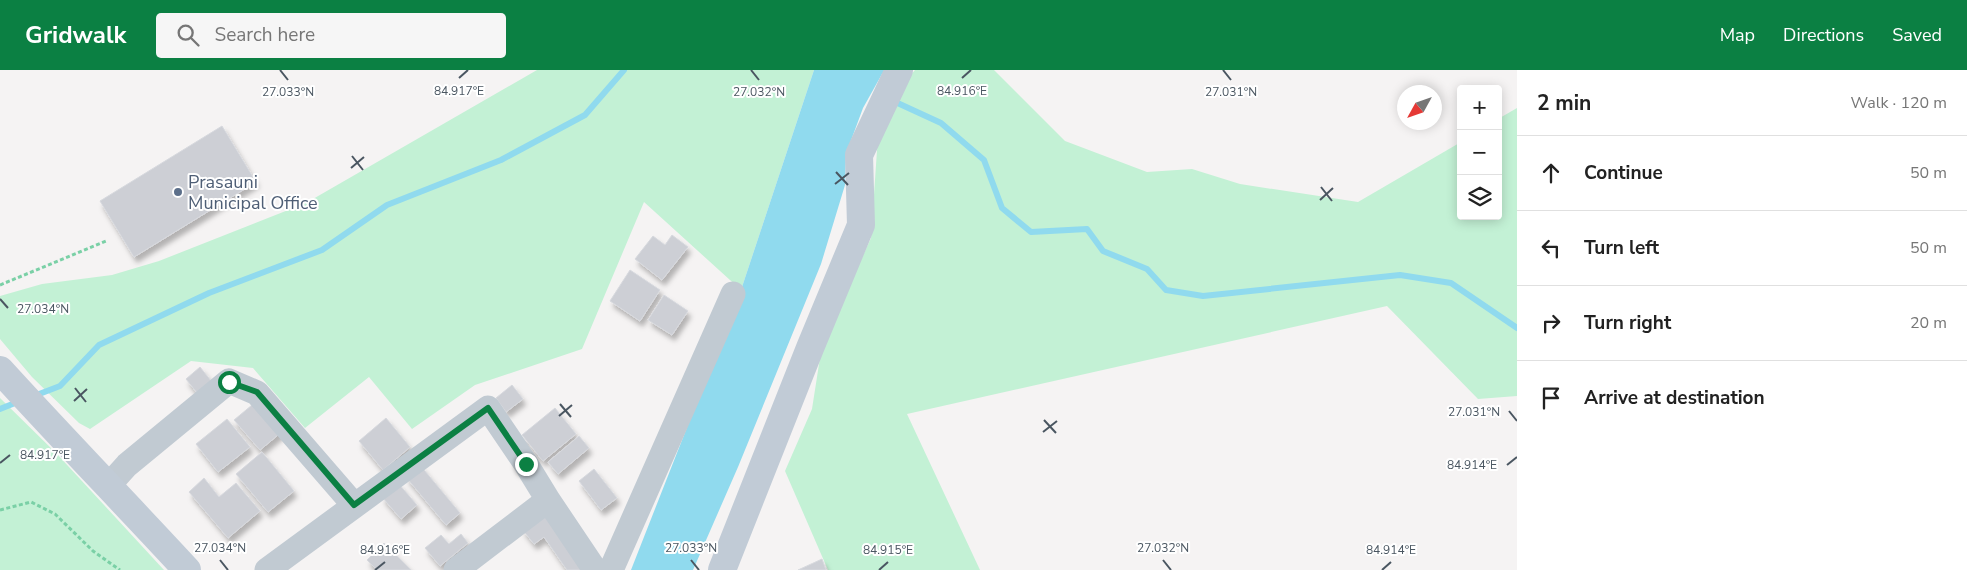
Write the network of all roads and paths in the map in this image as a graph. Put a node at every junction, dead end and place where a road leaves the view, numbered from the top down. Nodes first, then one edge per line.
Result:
1 (898, 71) edge
2 (106, 241) dead end
3 (0, 285) edge
4 (733, 294) dead end
5 (0, 370) edge
6 (109, 485) junction
7 (548, 500) junction
8 (354, 505) junction
9 (0, 510) edge
10 (120, 570) edge
11 (187, 570) edge
12 (267, 570) edge
13 (456, 570) edge
14 (595, 570) edge
15 (612, 570) edge
16 (722, 570) edge

1 - 16 main road
2 - 3 path
4 - 15 street
5 - 6 main road
6 - 8 street
6 - 11 main road
7 - 8 street
7 - 13 street
7 - 14 street
8 - 12 street
9 - 10 path

